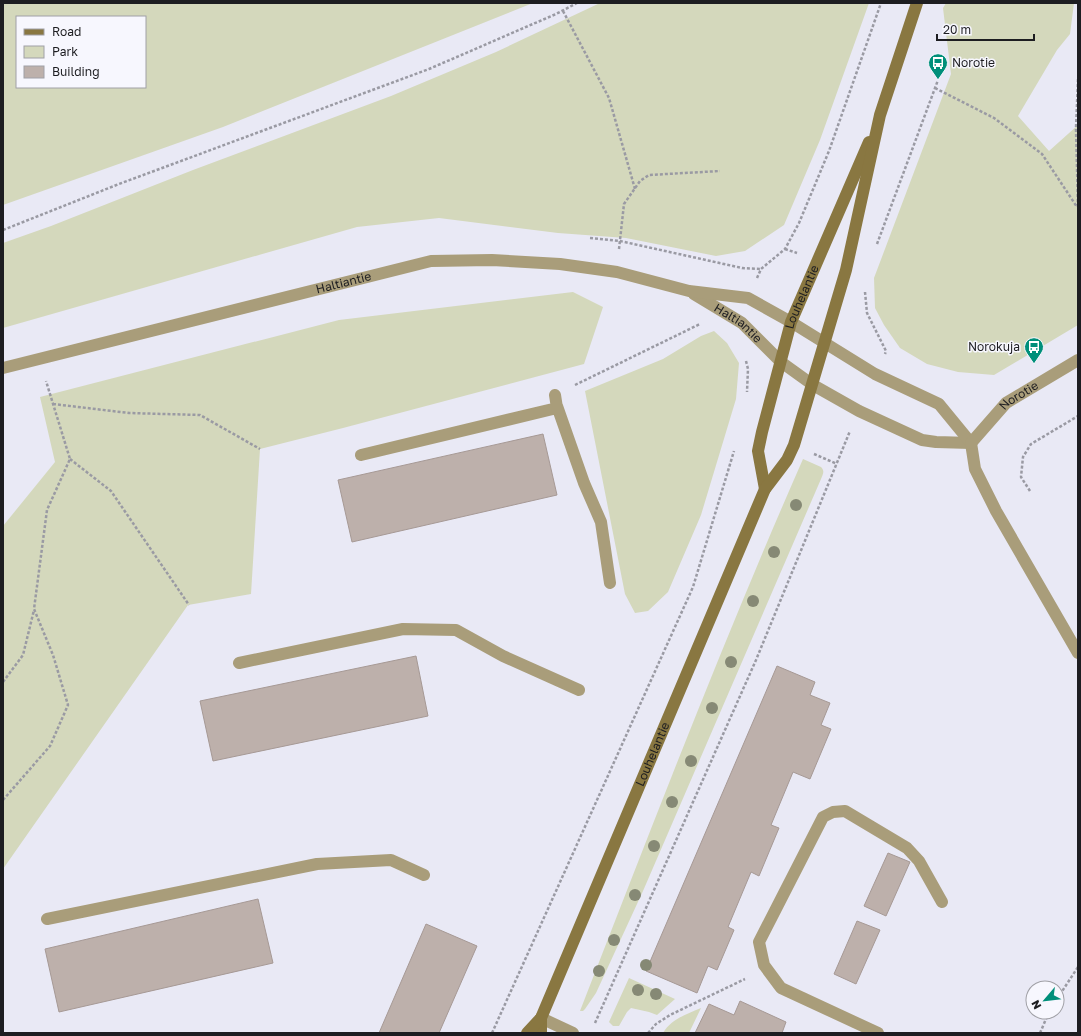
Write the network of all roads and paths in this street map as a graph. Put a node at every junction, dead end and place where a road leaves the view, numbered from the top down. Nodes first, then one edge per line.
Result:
1 (577, 3) edge
2 (881, 3) edge
3 (917, 3) edge
4 (563, 11) junction
5 (1078, 79) edge
6 (938, 80) dead end
7 (935, 88) junction
8 (880, 115) junction
9 (720, 171) dead end
10 (635, 189) junction
11 (1078, 208) edge
12 (3, 230) edge
13 (590, 238) dead end
14 (620, 242) junction
15 (876, 247) dead end
16 (785, 249) junction
17 (818, 260) junction
18 (761, 269) junction
19 (846, 270) junction
20 (617, 272) junction
21 (689, 291) junction
22 (748, 298) junction
23 (698, 320) dead end
24 (791, 322) junction
25 (825, 342) junction
26 (745, 359) dead end
27 (1078, 360) edge
28 (781, 362) junction
29 (3, 368) edge
30 (875, 374) junction
31 (45, 378) dead end
32 (813, 385) junction
33 (747, 396) dead end
34 (556, 400) junction
35 (53, 404) junction
36 (858, 410) junction
37 (1078, 416) edge
38 (971, 443) junction
39 (735, 447) dead end
40 (260, 449) dead end
41 (361, 455) dead end
42 (70, 459) junction
43 (764, 489) junction
44 (1030, 491) dead end
45 (610, 583) dead end
46 (188, 605) dead end
47 (34, 609) junction
48 (1078, 653) edge
49 (239, 663) dead end
50 (3, 682) edge
51 (579, 690) dead end
52 (3, 800) edge
53 (424, 875) dead end
54 (942, 902) dead end
55 (47, 918) dead end
56 (1078, 967) edge
57 (766, 968) junction
58 (1065, 987) edge
59 (541, 1018) junction
60 (1046, 1020) edge
61 (594, 1026) dead end
62 (492, 1033) edge
63 (527, 1033) edge
64 (541, 1033) edge
65 (573, 1033) edge
66 (648, 1033) edge
67 (878, 1033) edge
68 (1040, 1033) edge

1 - 4 path
2 - 16 path
3 - 8 main road, Louhelantie
4 - 10 path
4 - 12 path
5 - 11 path
6 - 7 path
7 - 11 path
7 - 15 path
8 - 17 main road, Louhelantie
8 - 19 main road, Louhelantie
9 - 10 path
10 - 14 path
13 - 14 path
14 - 18 path
14 - 20 path
16 - 17 path
16 - 18 path
17 - 24 main road, Louhelantie
18 - 22 path
19 - 25 main road, Louhelantie
19 - 30 path
20 - 21 street, Haltiantie
20 - 29 street, Haltiantie
21 - 22 street, Haltiantie
21 - 28 street, Haltiantie
22 - 24 street, Haltiantie
23 - 34 path
24 - 25 street
24 - 28 main road, Louhelantie
25 - 30 street
25 - 32 main road, Louhelantie
26 - 33 path
27 - 38 street, Norotie
28 - 32 street
28 - 43 main road, Louhelantie
30 - 38 street
31 - 35 path
32 - 36 street
32 - 43 main road, Louhelantie
34 - 41 street
34 - 45 street
35 - 40 path
35 - 42 path
36 - 38 street
36 - 61 path
37 - 44 path
38 - 48 street
39 - 62 path
42 - 46 path
42 - 47 path
43 - 59 main road, Louhelantie
47 - 50 path
47 - 52 path
49 - 51 street
53 - 55 street
54 - 57 street
56 - 58 path
57 - 66 path
57 - 67 street
59 - 63 main road, Louhelantie
59 - 64 main road, Louhelantie
59 - 65 street
60 - 68 path

